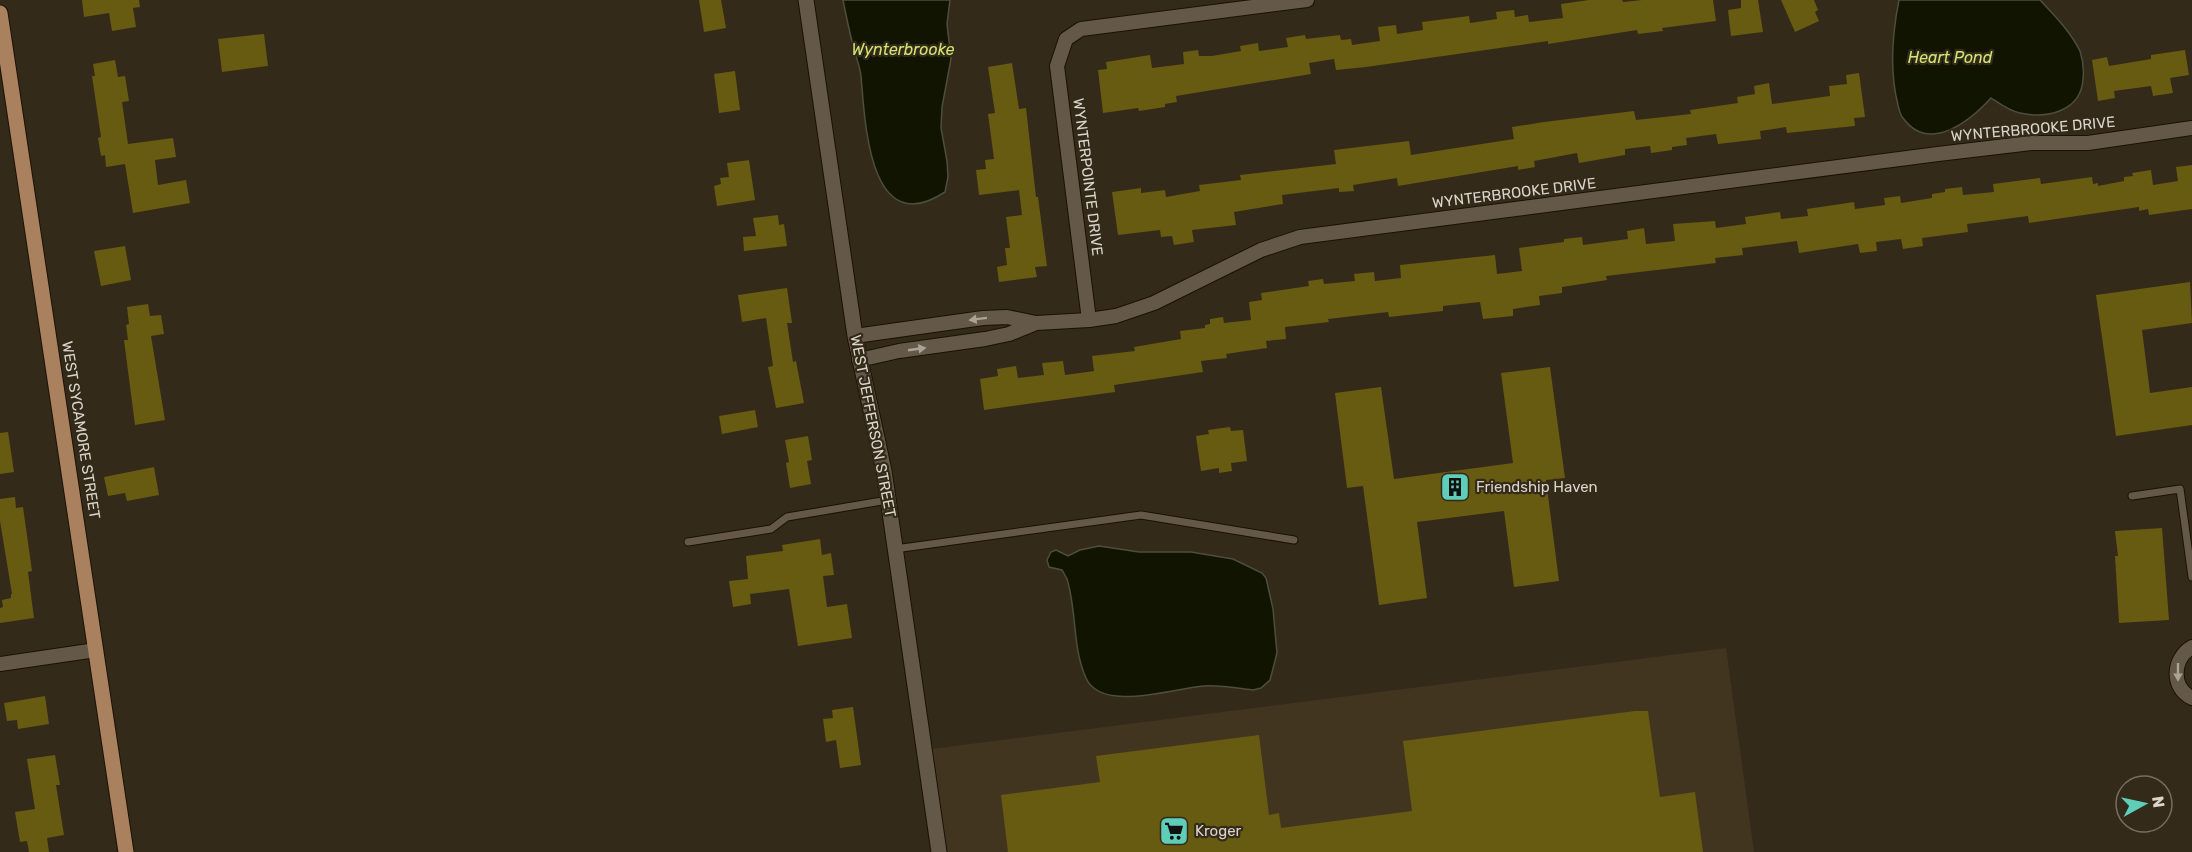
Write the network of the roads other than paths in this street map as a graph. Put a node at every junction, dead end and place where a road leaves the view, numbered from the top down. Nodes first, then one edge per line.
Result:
1 (806, 0) edge
2 (1307, 0) edge
3 (0, 15) edge
4 (2192, 129) edge
5 (1089, 320) junction
6 (1036, 322) junction
7 (855, 336) junction
8 (859, 360) junction
9 (2132, 496) dead end
10 (888, 500) junction
11 (1294, 540) dead end
12 (688, 542) dead end
13 (896, 549) junction
14 (2192, 577) edge
15 (2192, 647) edge
16 (96, 650) junction
17 (0, 664) edge
18 (2192, 698) edge
19 (126, 852) edge
20 (939, 852) edge

1 - 7 street, WEST JEFFERSON STREET
2 - 5 street, WYNTERPOINTE DRIVE
3 - 16 main road, WEST SYCAMORE STREET
4 - 5 street, WYNTERBROOKE DRIVE
5 - 6 street, WYNTERBROOKE DRIVE
6 -> 7 street
8 -> 6 street, WYNTERBROOKE DRIVE
7 - 8 street, WEST JEFFERSON STREET
8 - 10 street, WEST JEFFERSON STREET
9 - 14 lane
10 - 12 lane
10 - 13 street, WEST JEFFERSON STREET
11 - 13 lane
13 - 20 street, WEST JEFFERSON STREET
15 -> 18 street
16 - 17 street
16 - 19 main road, WEST SYCAMORE STREET

